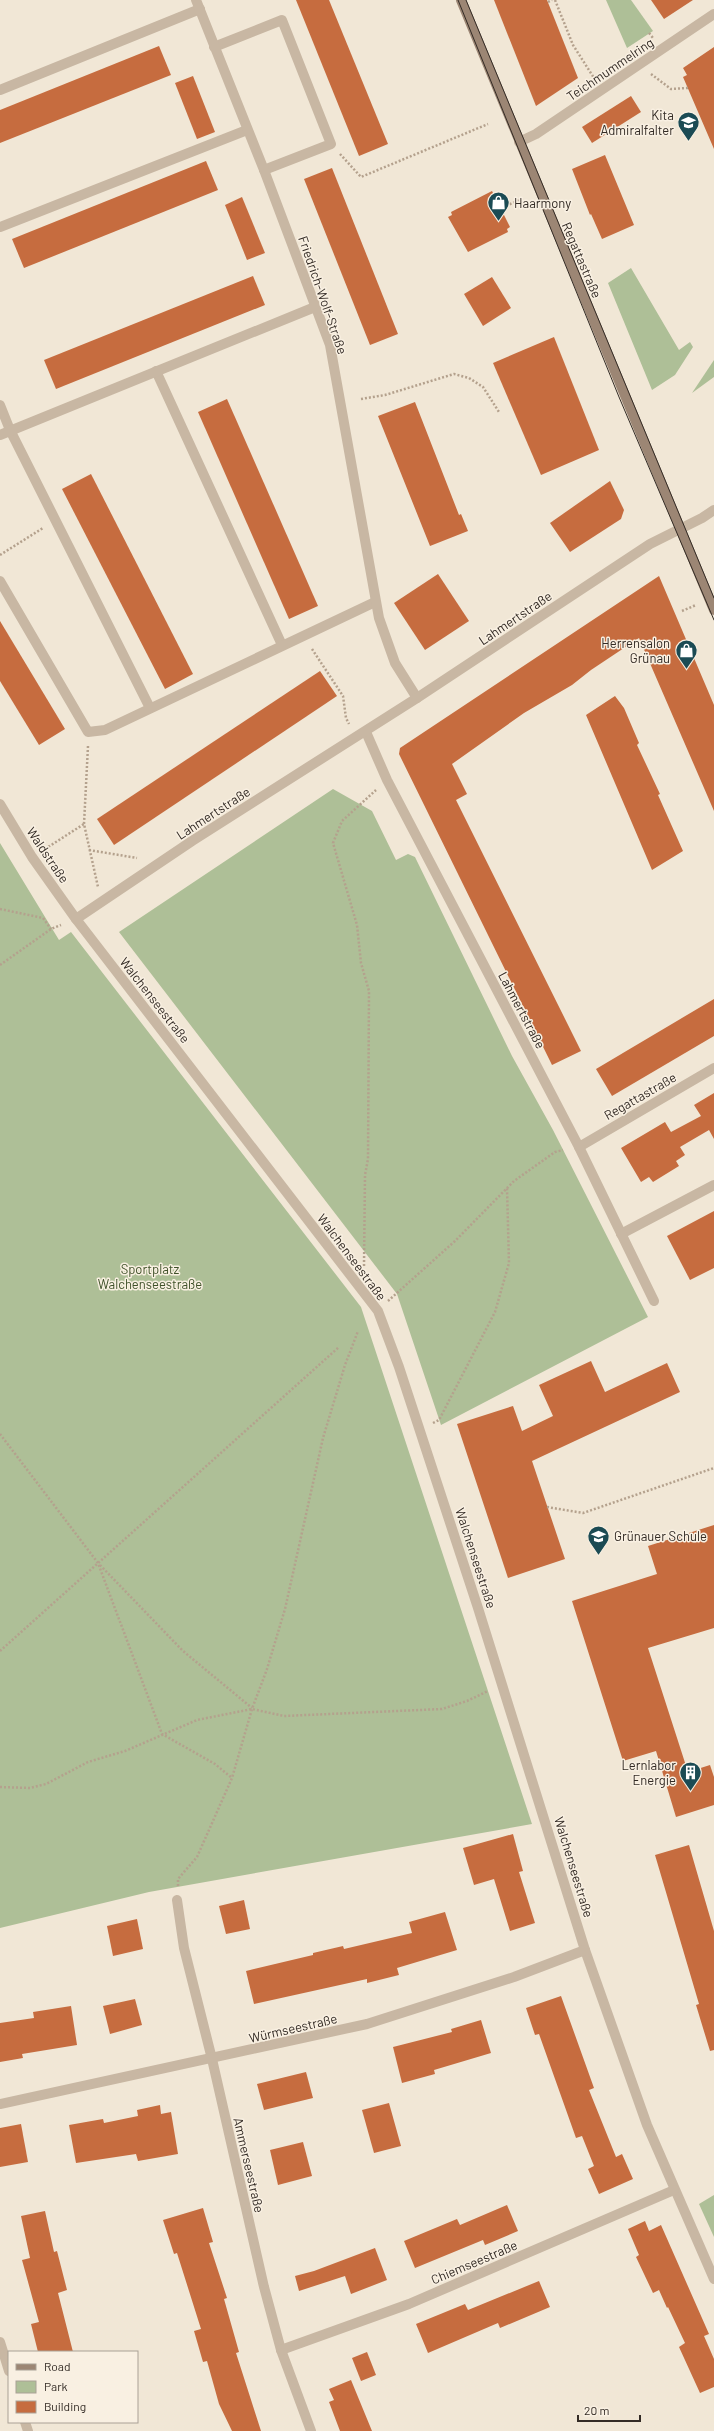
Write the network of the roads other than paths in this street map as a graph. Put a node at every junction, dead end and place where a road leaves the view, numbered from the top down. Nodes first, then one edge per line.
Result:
1 (461, 0) edge
2 (198, 5) edge
3 (714, 14) edge
4 (214, 47) junction
5 (0, 90) edge
6 (248, 130) junction
7 (519, 142) junction
8 (264, 170) junction
9 (0, 227) edge
10 (315, 307) junction
11 (156, 371) junction
12 (0, 405) edge
13 (10, 430) junction
14 (0, 435) edge
15 (714, 510) edge
16 (680, 530) junction
17 (0, 581) edge
18 (375, 602) junction
19 (714, 610) edge
20 (282, 645) junction
21 (417, 698) junction
22 (150, 708) junction
23 (362, 734) junction
24 (0, 804) edge
25 (76, 919) junction
26 (714, 1068) edge
27 (580, 1147) junction
28 (714, 1185) edge
29 (621, 1234) junction
30 (654, 1301) dead end
31 (177, 1900) road end
32 (585, 1950) junction
33 (212, 2059) junction
34 (0, 2104) edge
35 (674, 2190) junction
36 (714, 2279) edge
37 (0, 2342) edge
38 (281, 2350) junction
39 (8, 2368) edge
40 (311, 2431) edge

1 - 7 main road, Regattastraße
2 - 4 street, Friedrich-Wolf-Straße
2 - 5 street
3 - 7 street, Teichmummelring
4 - 6 street, Friedrich-Wolf-Straße
4 - 8 street
6 - 8 street, Friedrich-Wolf-Straße
6 - 9 street
7 - 16 main road, Regattastraße
8 - 10 street, Friedrich-Wolf-Straße
10 - 11 street
10 - 18 street, Friedrich-Wolf-Straße
11 - 13 street
11 - 20 street
12 - 13 street
13 - 14 street
13 - 22 street
15 - 16 street
16 - 19 main road, Regattastraße
16 - 21 street, Lahmertstraße
17 - 22 street
18 - 20 street
18 - 21 street, Friedrich-Wolf-Straße
20 - 22 street
21 - 23 street, Lahmertstraße
23 - 25 street, Lahmertstraße
23 - 27 street, Lahmertstraße
24 - 25 street, Waldstraße
25 - 32 street, Walchenseestraße
26 - 27 street, Regattastraße
27 - 29 street, Lahmertstraße
28 - 29 street
29 - 30 street, Lahmertstraße
31 - 33 street, Ammerseestraße
32 - 33 street, Würmseestraße
32 - 35 street, Walchenseestraße
33 - 34 street, Würmseestraße
33 - 38 street, Ammerseestraße
35 - 36 street, Walchenseestraße
35 - 38 street, Chiemseestraße
37 - 39 street
38 - 40 street, Ammerseestraße

